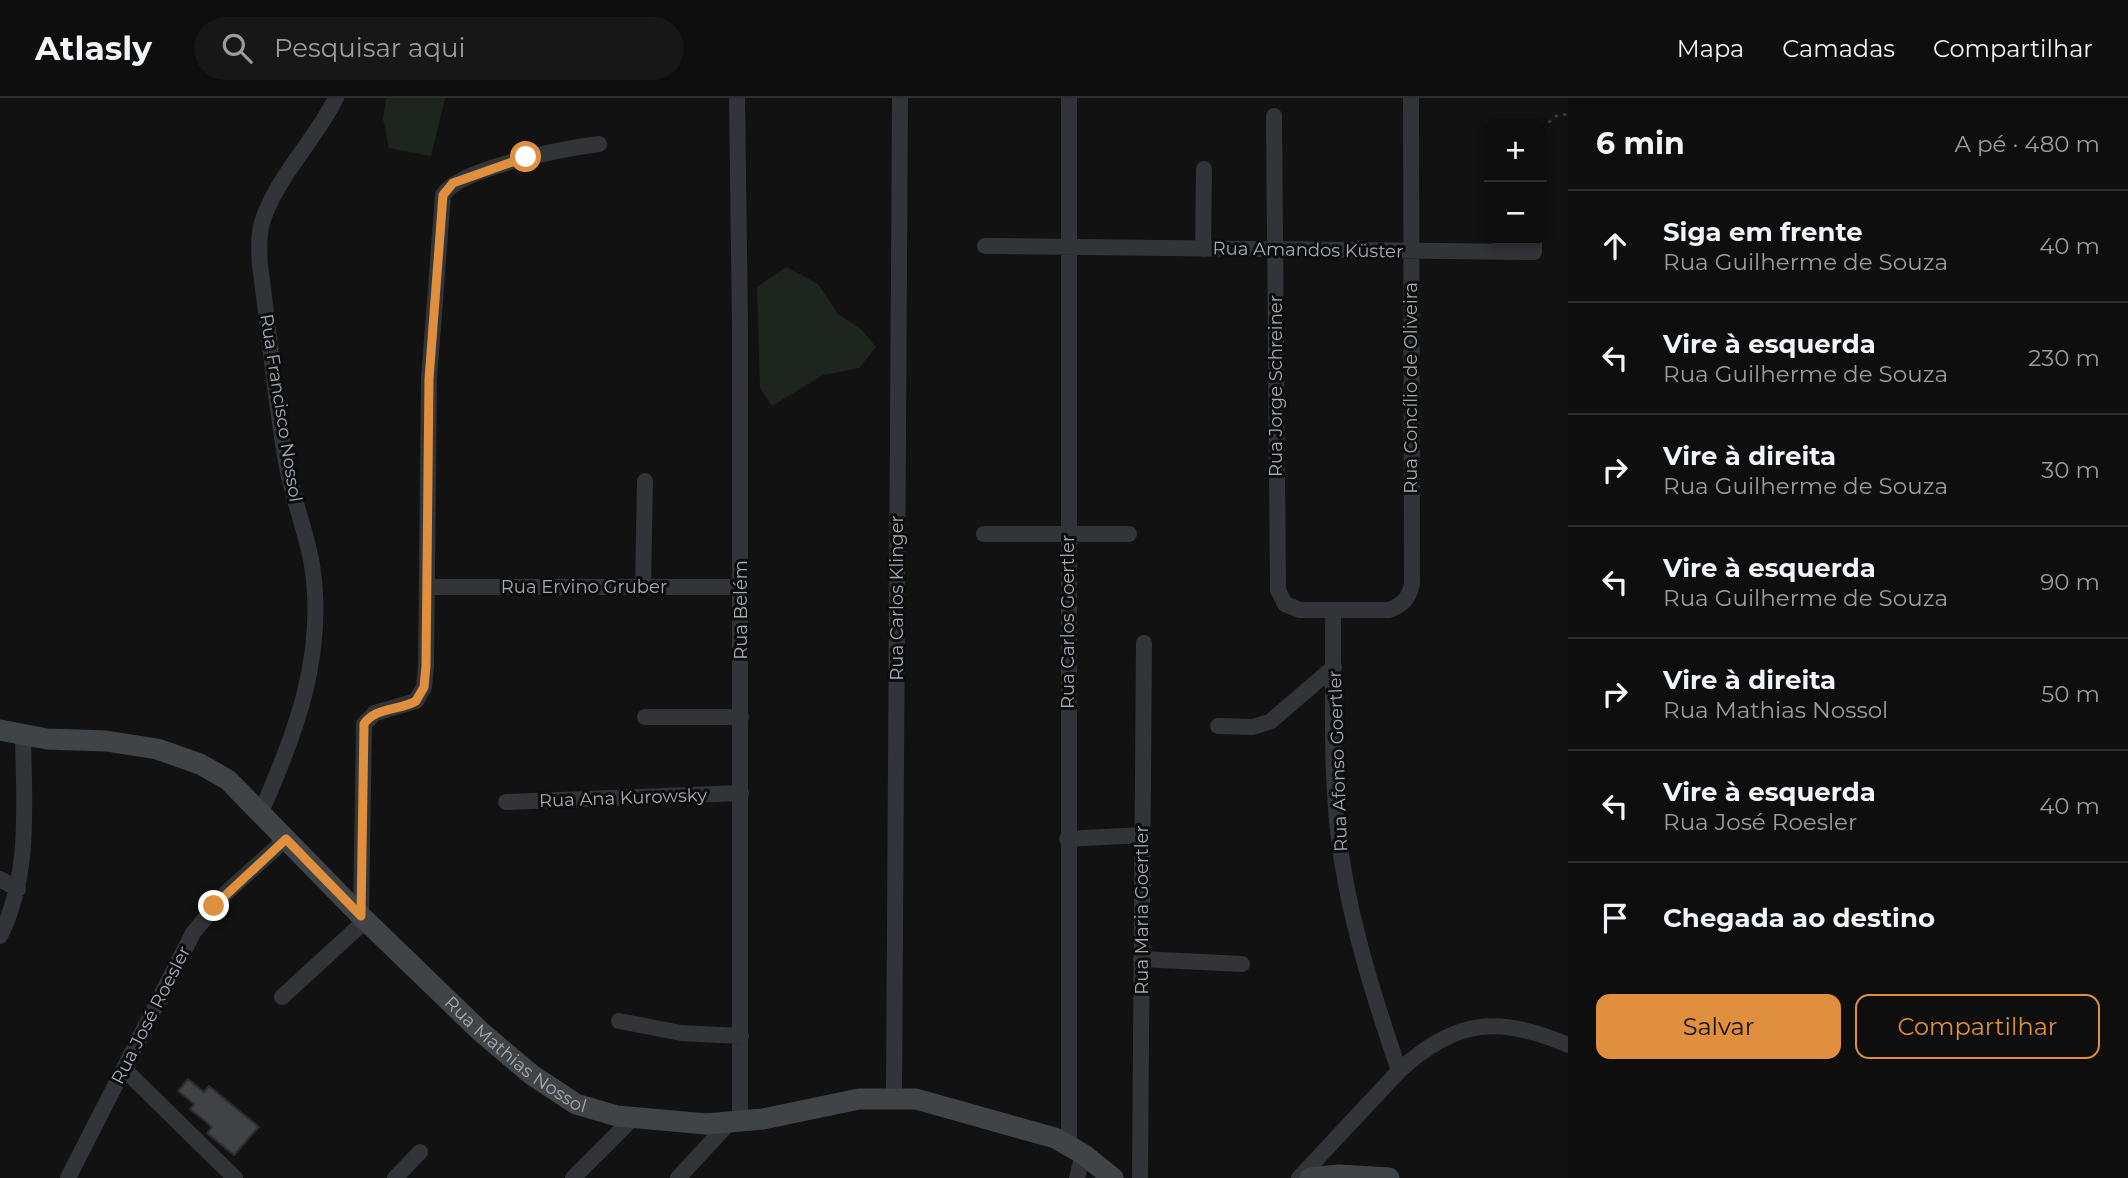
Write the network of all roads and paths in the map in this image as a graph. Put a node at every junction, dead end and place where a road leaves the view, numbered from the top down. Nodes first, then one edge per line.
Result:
1 (335, 98) edge
2 (737, 98) edge
3 (900, 98) edge
4 (1069, 98) edge
5 (1411, 98) edge
6 (1568, 114) edge
7 (1275, 116) dead end
8 (1547, 124) edge
9 (600, 144) dead end
10 (1204, 169) dead end
11 (1534, 245) edge
12 (985, 247) dead end
13 (1070, 247) junction
14 (1203, 249) junction
15 (1275, 250) junction
16 (1411, 251) junction
17 (645, 481) dead end
18 (984, 534) dead end
19 (1069, 534) junction
20 (1129, 534) dead end
21 (428, 587) junction
22 (643, 587) junction
23 (741, 587) junction
24 (1333, 612) junction
25 (1144, 643) dead end
26 (1334, 667) junction
27 (645, 717) dead end
28 (741, 717) junction
29 (1218, 726) dead end
30 (0, 730) edge
31 (23, 736) junction
32 (741, 793) junction
33 (506, 803) dead end
34 (261, 812) junction
35 (1142, 835) junction
36 (286, 839) junction
37 (1068, 839) junction
38 (0, 879) edge
39 (18, 889) junction
40 (364, 918) junction
41 (0, 936) edge
42 (1141, 959) junction
43 (1242, 964) dead end
44 (282, 997) dead end
45 (619, 1021) dead end
46 (741, 1036) junction
47 (1568, 1045) edge
48 (124, 1069) junction
49 (1399, 1071) junction
50 (894, 1097) junction
51 (632, 1119) junction
52 (734, 1123) junction
53 (1076, 1150) junction
54 (420, 1152) dead end
55 (68, 1178) edge
56 (235, 1178) edge
57 (395, 1178) edge
58 (573, 1178) edge
59 (678, 1178) edge
60 (1077, 1178) edge
61 (1113, 1178) edge
62 (1140, 1178) edge
63 (1298, 1178) edge
64 (1310, 1178) edge
65 (1389, 1178) edge

1 - 34 street, Rua Francisco Nossol
2 - 23 street, Rua Belém
3 - 50 street, Rua Carlos Klinger
4 - 13 street, Rua Carlos Goertler
5 - 16 street, Rua Concílio de Oliveira
6 - 8 path
7 - 15 street, Rua Jorge Schreiner
9 - 21 street
10 - 14 street
11 - 16 street, Rua Amandos Küster
12 - 13 street, Rua Amandos Küster
13 - 14 street, Rua Amandos Küster
13 - 19 street, Rua Carlos Goertler
14 - 15 street, Rua Amandos Küster
15 - 16 street, Rua Amandos Küster
15 - 24 street, Rua Jorge Schreiner
16 - 24 street, Rua Concílio de Oliveira
17 - 22 street
18 - 19 street
19 - 20 street
19 - 37 street, Rua Carlos Goertler
21 - 22 street, Rua Ervino Gruber
21 - 40 street
22 - 23 street, Rua Ervino Gruber
23 - 28 street, Rua Belém
24 - 26 street, Rua Afonso Goertler
25 - 35 street, Rua Maria Goertler
26 - 29 street
26 - 49 street, Rua Afonso Goertler
27 - 28 street
28 - 32 street, Rua Belém
30 - 31 street, Rua Mathias Nossol
31 - 34 street, Rua Mathias Nossol
31 - 39 street
32 - 33 street, Rua Ana Kurowsky
32 - 46 street, Rua Belém
34 - 36 street, Rua Mathias Nossol
35 - 37 street
35 - 42 street, Rua Maria Goertler
36 - 40 street, Rua Mathias Nossol
36 - 48 street, Rua José Roesler
37 - 53 street, Rua Carlos Goertler
38 - 39 street
39 - 41 street
40 - 44 street
40 - 51 street, Rua Mathias Nossol
42 - 43 street
42 - 62 street, Rua Maria Goertler
45 - 46 street
46 - 52 street, Rua Belém
47 - 49 street
48 - 55 street, Rua José Roesler
48 - 56 street
49 - 63 street
50 - 52 street, Rua Mathias Nossol
50 - 53 street, Rua Mathias Nossol
51 - 52 street, Rua Mathias Nossol
51 - 58 street
52 - 59 street
53 - 60 street, Rua Carlos Goertler
53 - 61 street, Rua Mathias Nossol
54 - 57 street
64 - 65 street

